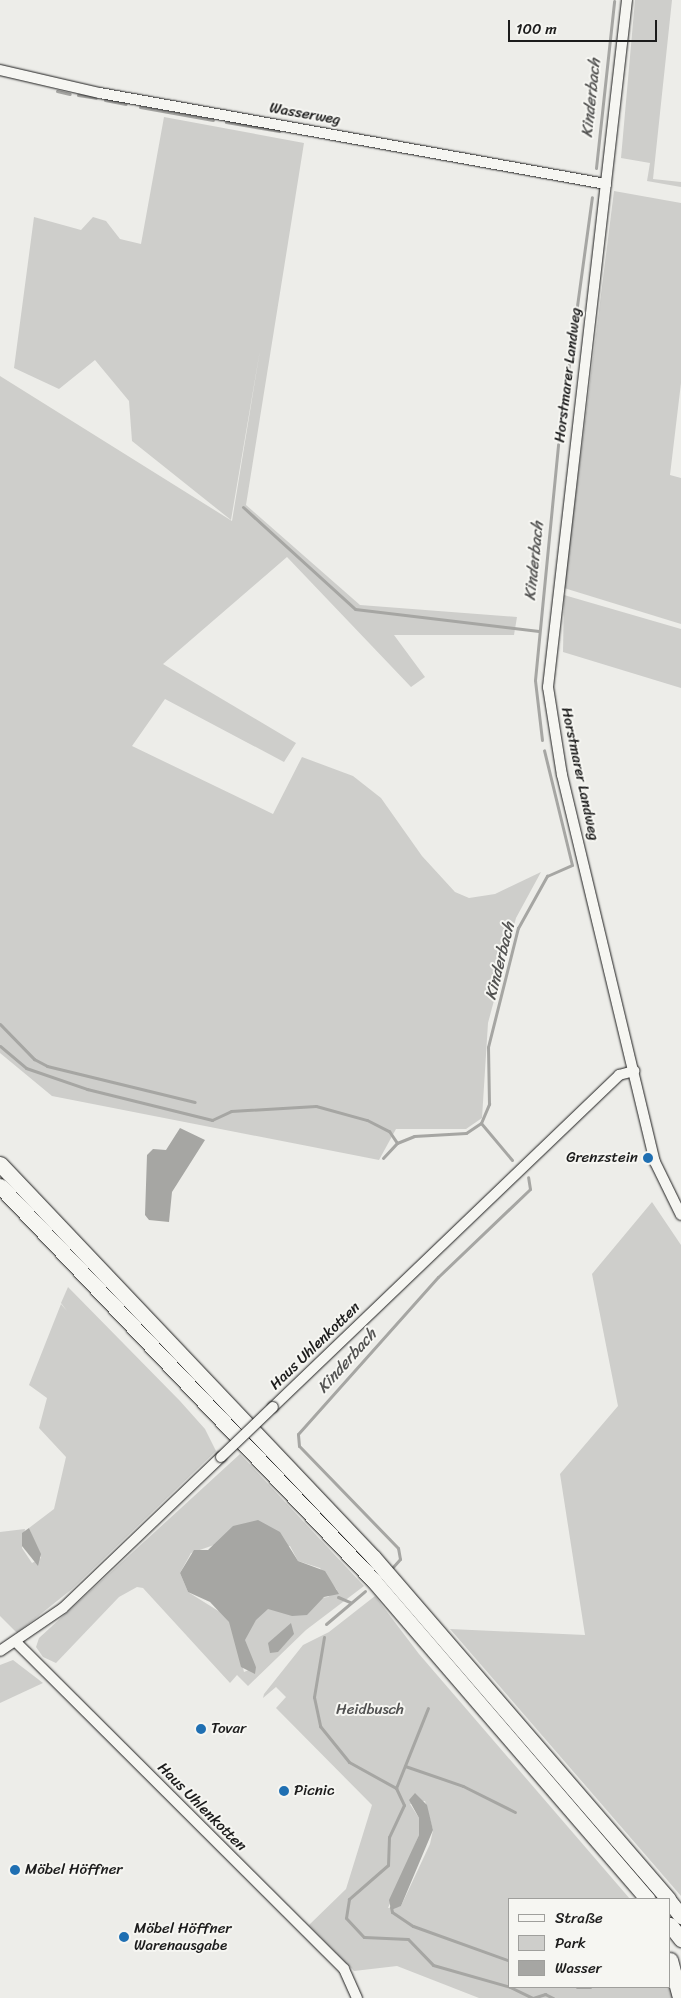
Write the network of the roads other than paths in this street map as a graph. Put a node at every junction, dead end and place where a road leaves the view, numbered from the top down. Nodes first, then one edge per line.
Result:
1 (627, 0) edge
2 (0, 70) edge
3 (606, 184) junction
4 (634, 1071) junction
5 (0, 1164) edge
6 (0, 1186) edge
7 (681, 1215) edge
8 (16, 1642) junction
9 (0, 1651) edge
10 (576, 1812) junction
11 (636, 1898) edge
12 (647, 1898) edge
13 (667, 1898) edge
14 (671, 1903) edge
15 (681, 1916) edge
16 (671, 1926) edge
17 (681, 1939) edge
18 (671, 1964) edge
19 (357, 1998) edge
20 (680, 1998) edge

1 - 3 street, Horstmarer Landweg
2 - 3 street, Wasserweg
3 - 4 street, Horstmarer Landweg
4 - 7 street, Horstmarer Landweg
4 - 8 street, Haus Uhlenkotten, bridge
5 - 13 highway
6 - 10 highway
8 - 9 street, Haus Uhlenkotten
8 - 19 street, Haus Uhlenkotten
10 - 11 highway
10 - 12 highway
14 - 15 highway
16 - 17 highway
18 - 20 highway

